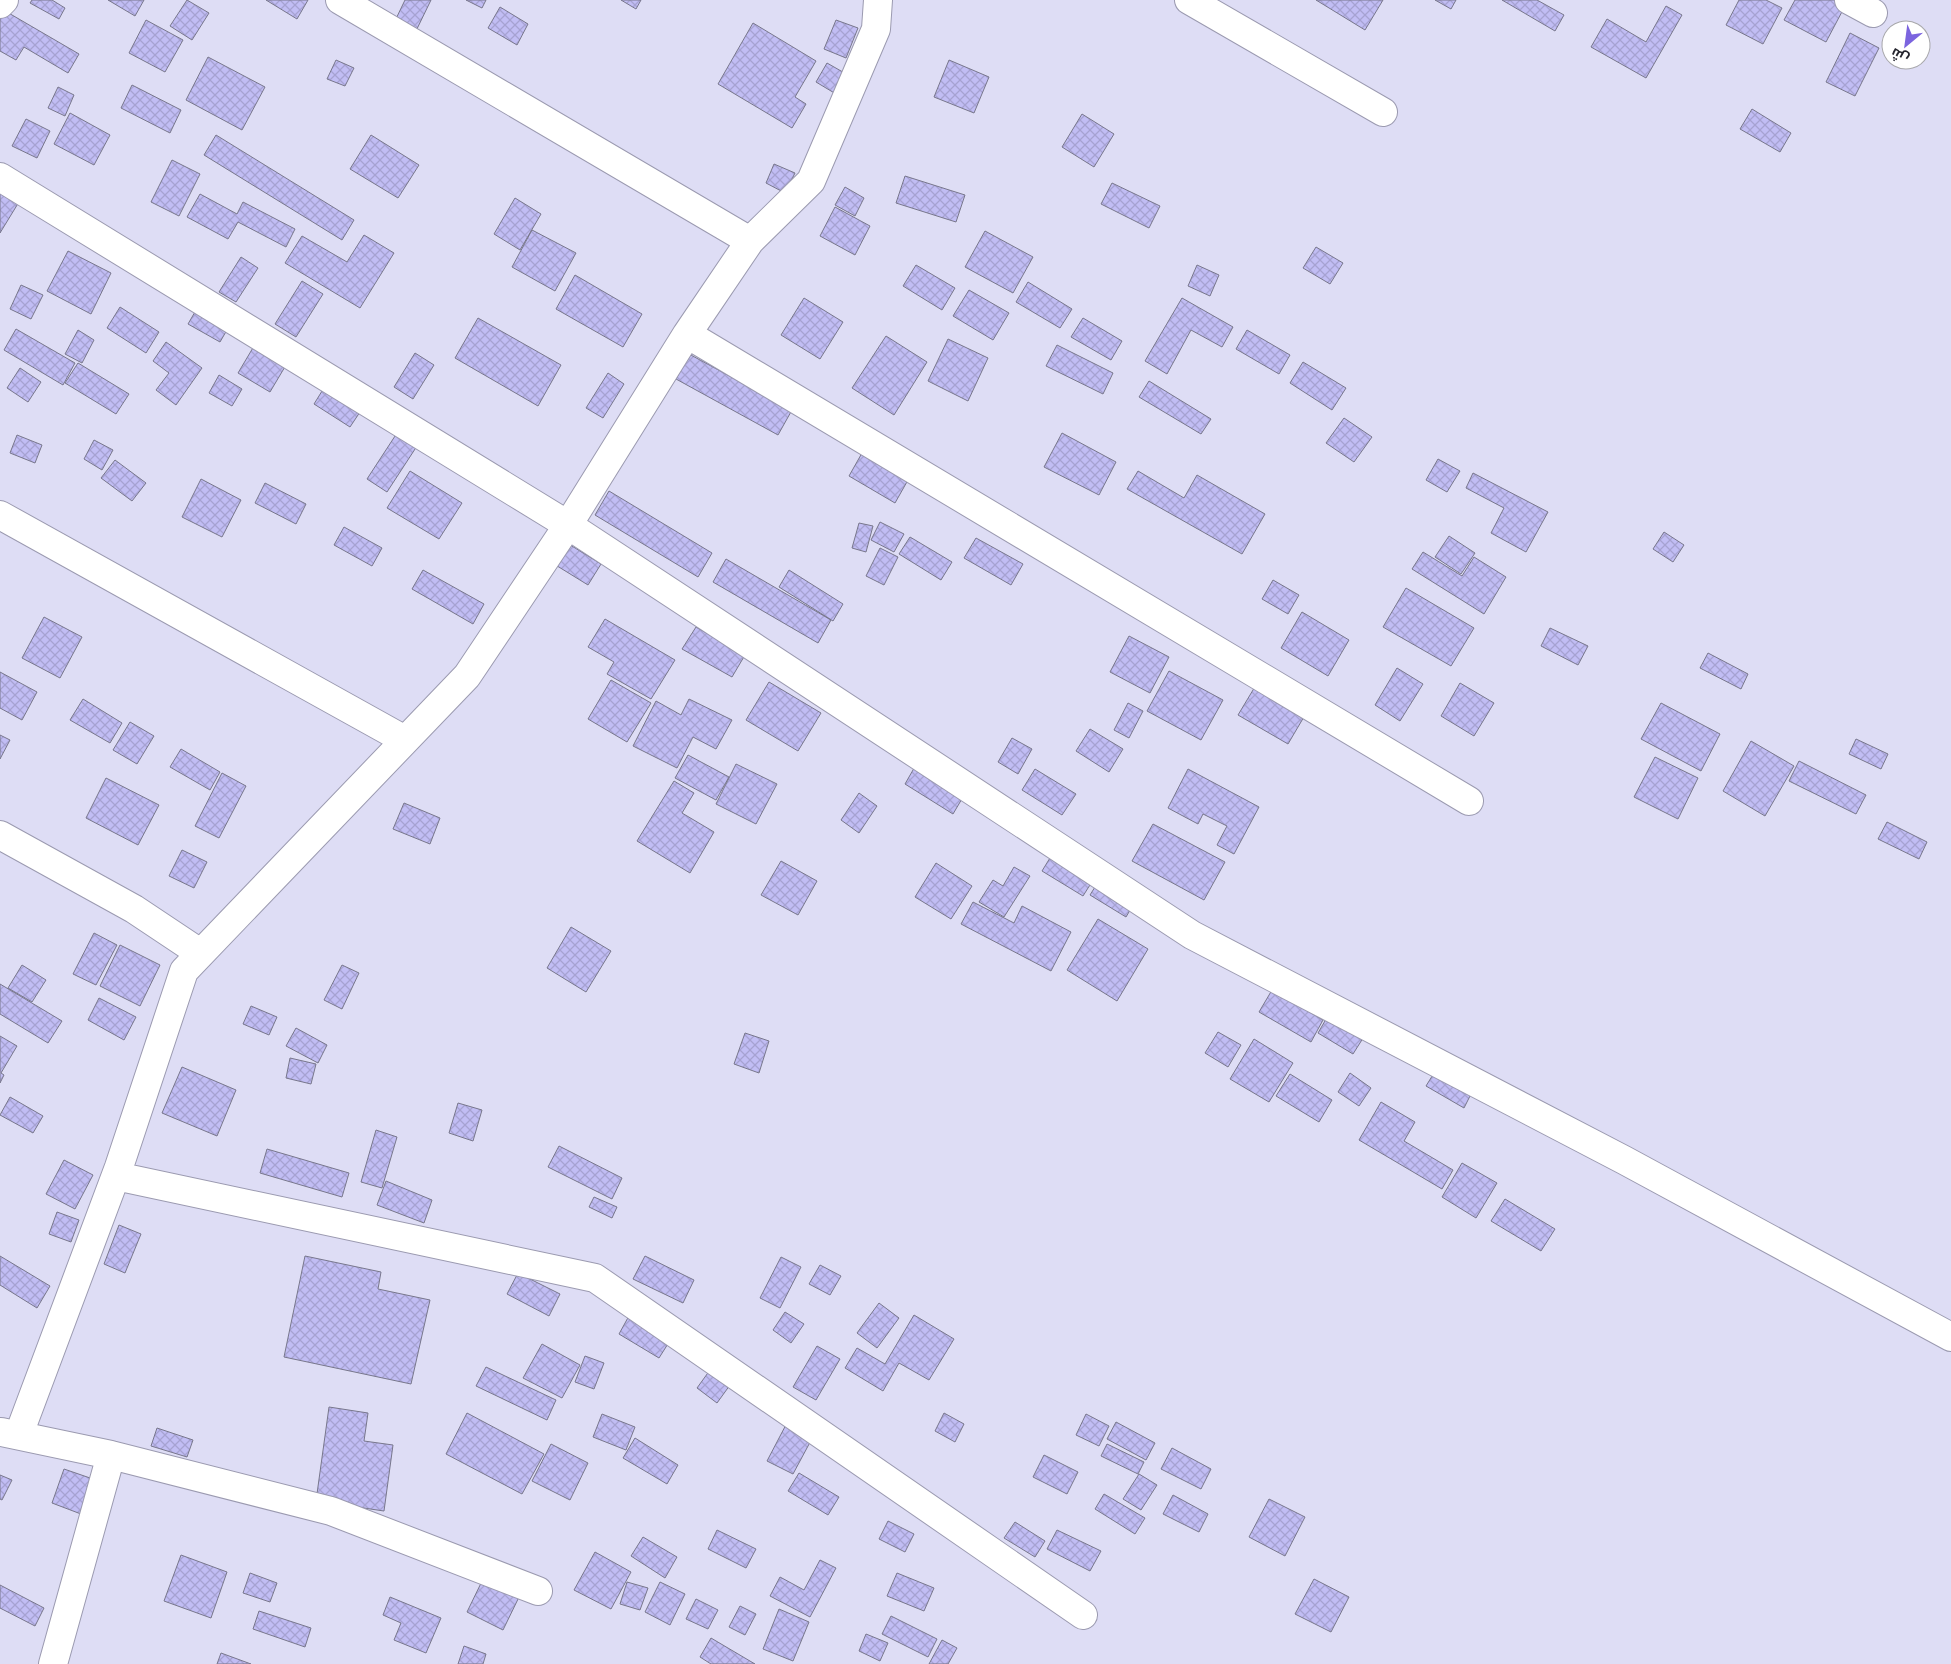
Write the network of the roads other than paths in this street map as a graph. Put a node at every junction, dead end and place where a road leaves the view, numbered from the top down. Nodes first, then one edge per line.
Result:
1 (4, 0) edge
2 (340, 0) edge
3 (878, 0) edge
4 (1189, 0) edge
5 (1849, 0) edge
6 (0, 4) edge
7 (1873, 13) dead end
8 (1383, 112) dead end
9 (0, 177) edge
10 (750, 241) junction
11 (687, 334) junction
12 (0, 515) edge
13 (568, 525) junction
14 (405, 740) junction
15 (1469, 801) dead end
16 (0, 835) edge
17 (200, 953) junction
18 (116, 1176) junction
19 (1951, 1337) edge
20 (9, 1433) edge
21 (111, 1455) junction
22 (538, 1591) dead end
23 (1083, 1615) dead end
24 (53, 1664) edge

1 - 6 street
2 - 10 street
3 - 10 street
4 - 8 street
5 - 7 street
9 - 13 street
10 - 11 street
11 - 13 street
11 - 15 street
12 - 14 street
13 - 14 street
13 - 19 street
14 - 17 street
16 - 17 street
17 - 18 street
18 - 20 street
18 - 23 street
20 - 21 street
21 - 22 street
21 - 24 street

